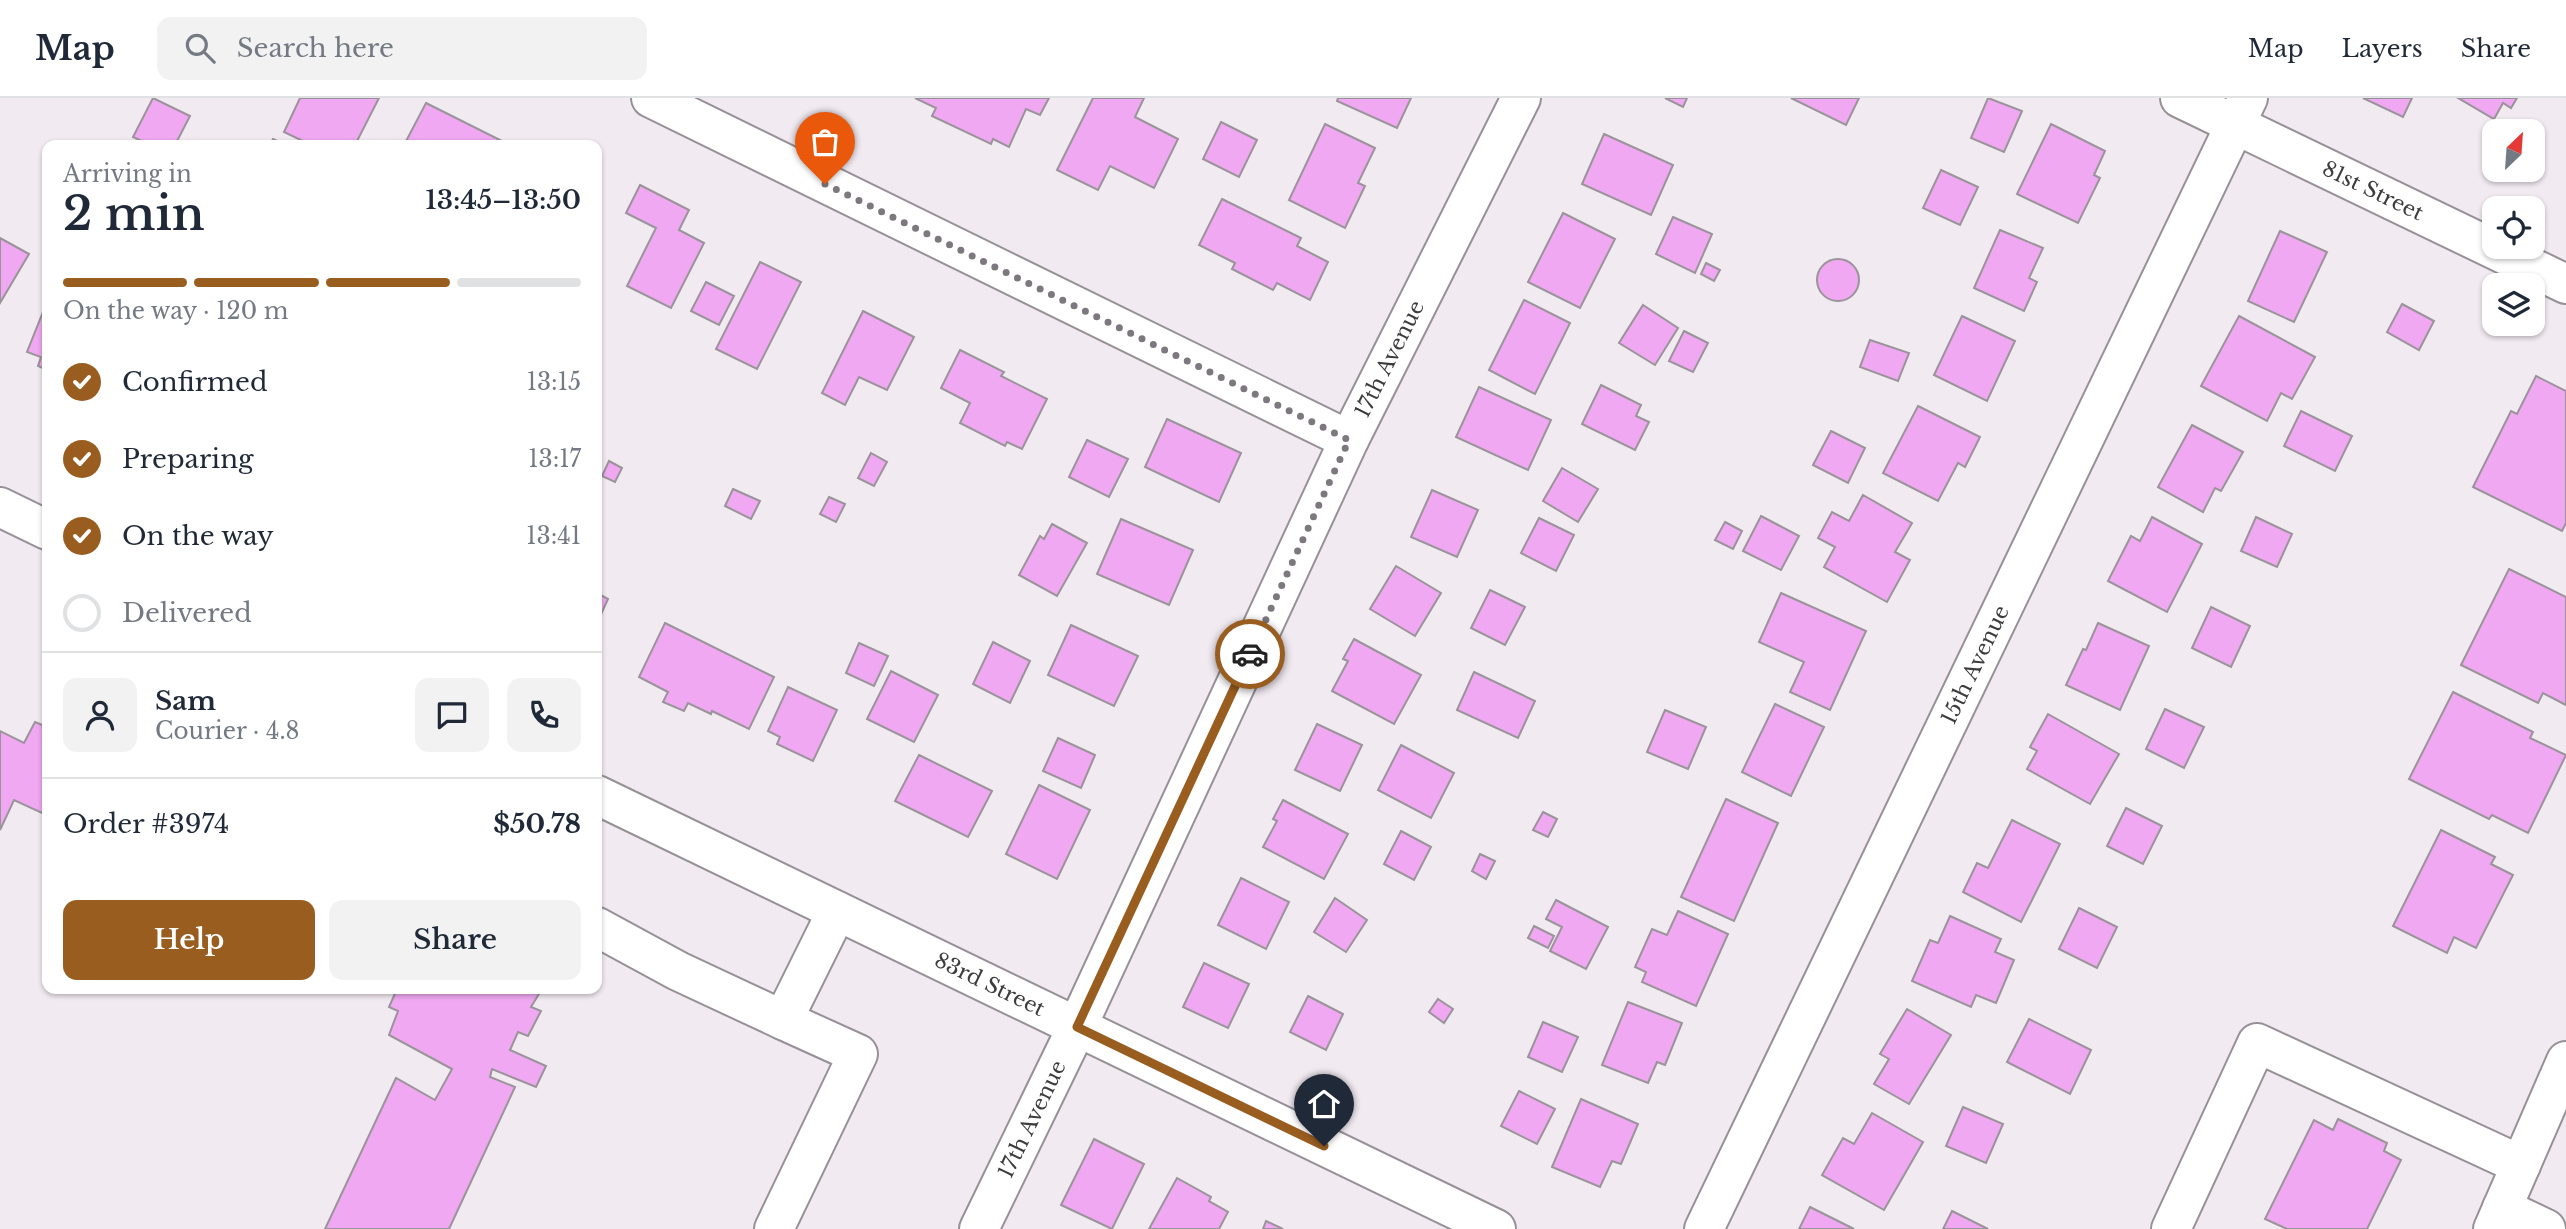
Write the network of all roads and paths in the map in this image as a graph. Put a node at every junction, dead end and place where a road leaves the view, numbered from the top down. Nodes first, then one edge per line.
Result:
1 (651, 98) edge
2 (1521, 98) edge
3 (2180, 98) edge
4 (2241, 111) edge
5 (2566, 285) edge
6 (1349, 440) junction
7 (0, 507) edge
8 (42, 528) edge
9 (602, 797) edge
10 (837, 911) junction
11 (602, 930) edge
12 (783, 1020) junction
13 (1077, 1027) junction
14 (2566, 1060) edge
15 (2521, 1165) junction
16 (2498, 1219) edge
17 (774, 1229) edge
18 (979, 1229) edge
19 (1496, 1229) edge
20 (1704, 1229) edge
21 (2171, 1229) edge
22 (2546, 1229) edge

1 - 6 street
2 - 6 street, 17th Avenue
3 - 4 street, 81st Street
4 - 5 street, 81st Street
4 - 20 street, 15th Avenue
6 - 13 street, 17th Avenue
7 - 8 street
9 - 10 street, 83rd Street
10 - 12 street
10 - 13 street, 83rd Street
11 - 12 street
12 - 17 street
13 - 18 street, 17th Avenue
13 - 19 street, 83rd Street
14 - 15 street
15 - 16 street
15 - 21 street
16 - 22 street

